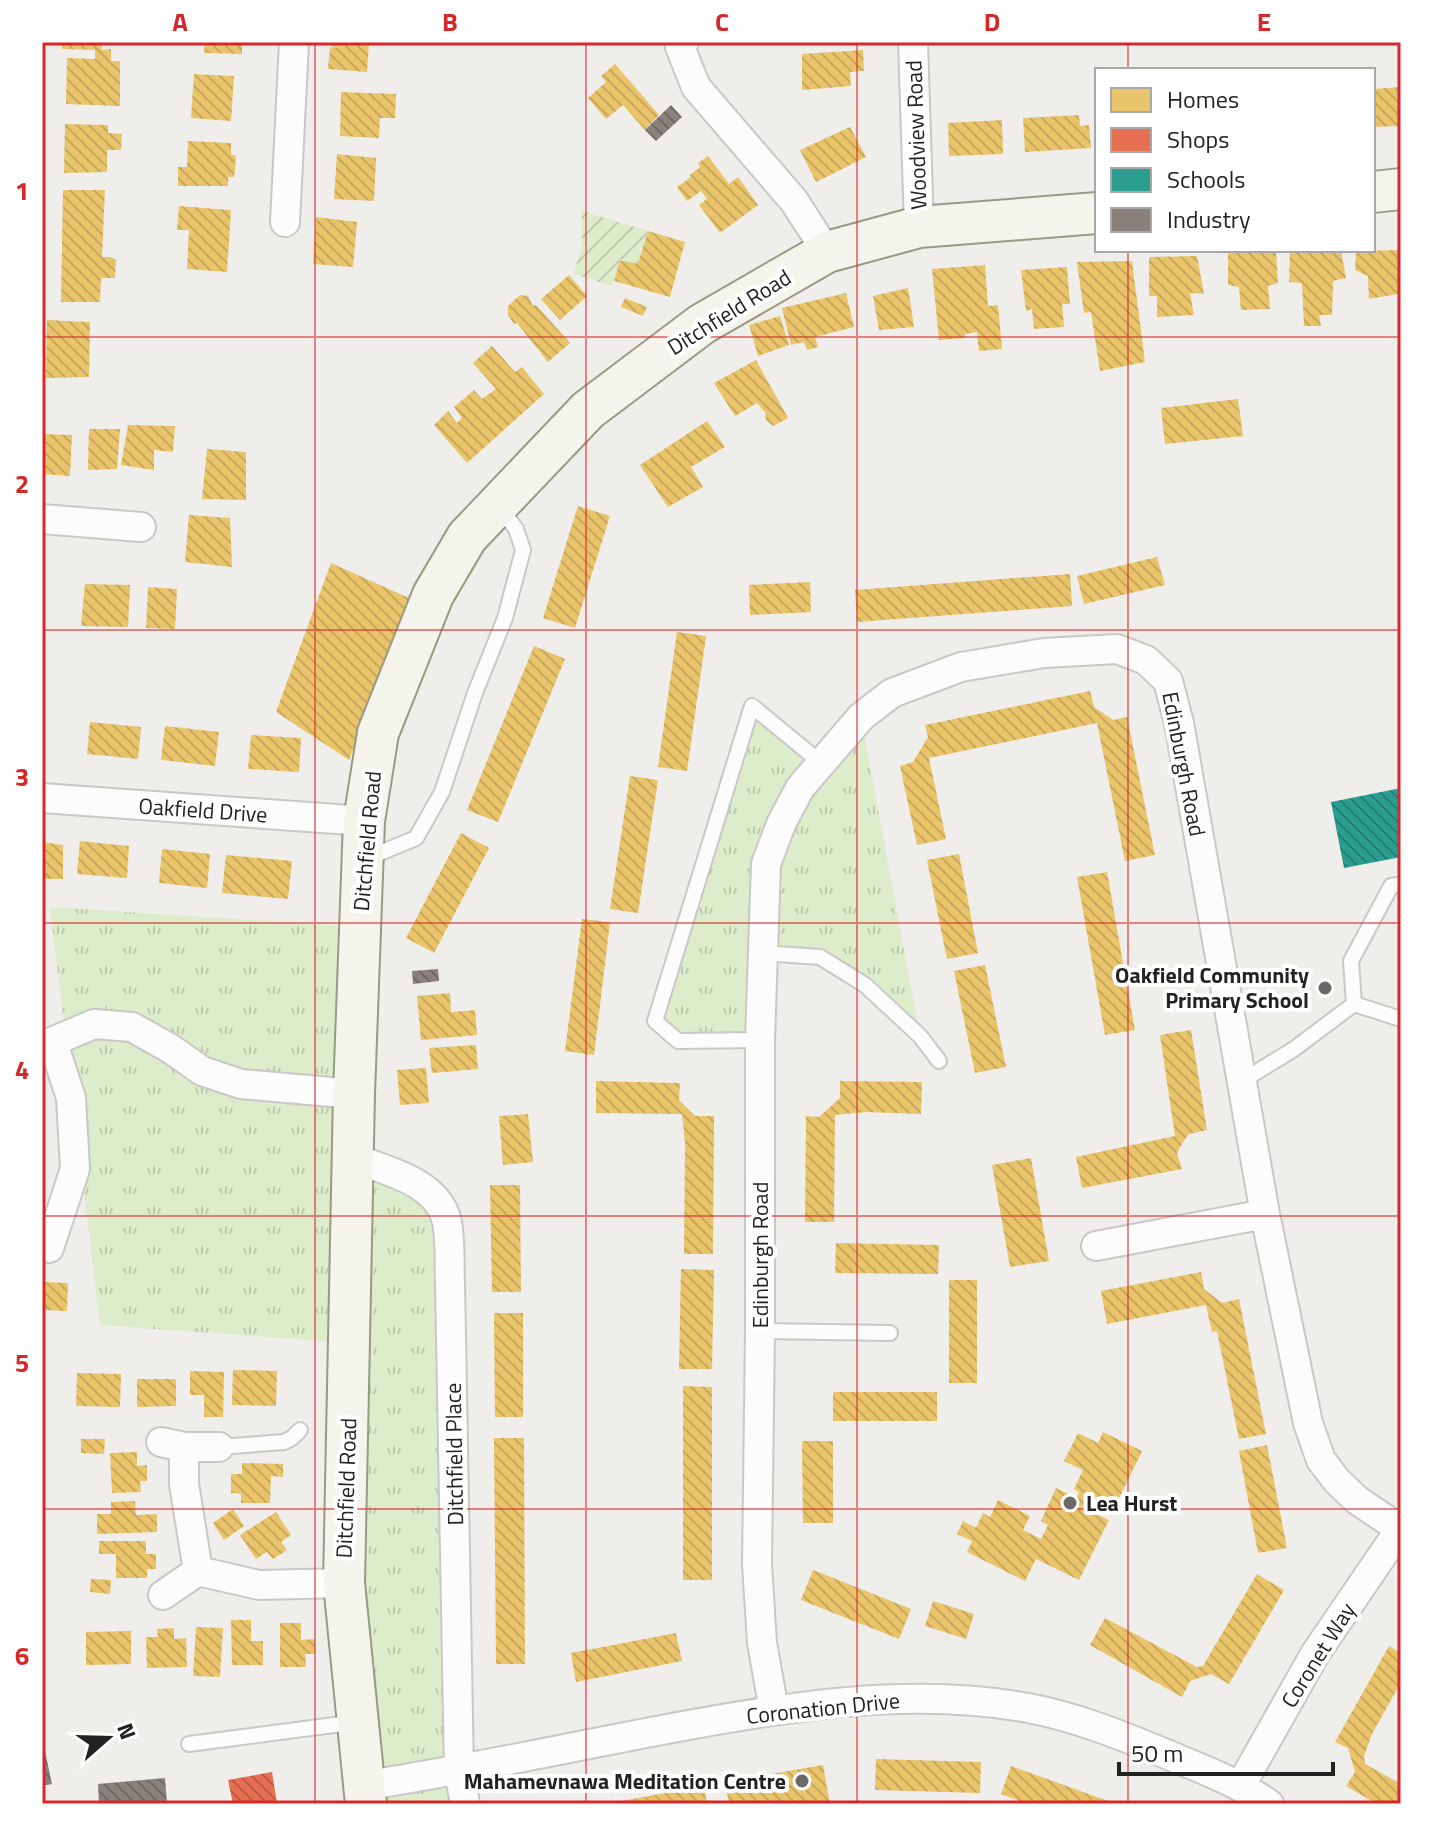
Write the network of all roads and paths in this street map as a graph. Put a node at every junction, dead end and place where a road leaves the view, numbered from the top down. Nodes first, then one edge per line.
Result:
1 (294, 42) edge
2 (684, 42) edge
3 (913, 42) edge
4 (1401, 189) edge
5 (1375, 192) edge
6 (1095, 213) edge
7 (285, 222) dead end
8 (919, 227) junction
9 (827, 252) junction
10 (498, 504) junction
11 (42, 519) edge
12 (141, 527) dead end
13 (821, 763) junction
14 (42, 798) edge
15 (364, 841) junction
16 (1401, 884) edge
17 (762, 953) junction
18 (1354, 1004) junction
19 (1401, 1019) edge
20 (760, 1040) junction
21 (47, 1044) edge
22 (939, 1061) dead end
23 (1242, 1081) junction
24 (354, 1094) junction
25 (354, 1158) junction
26 (1265, 1214) junction
27 (1096, 1246) dead end
28 (49, 1248) dead end
29 (760, 1331) junction
30 (890, 1333) dead end
31 (300, 1430) dead end
32 (219, 1447) joint
33 (1400, 1529) edge
34 (198, 1571) junction
35 (344, 1583) junction
36 (163, 1595) dead end
37 (774, 1710) junction
38 (357, 1722) junction
39 (189, 1744) dead end
40 (459, 1771) junction
41 (1241, 1785) junction
42 (365, 1795) edge
43 (465, 1804) edge
44 (1269, 1804) edge

1 - 7 street
2 - 9 street
3 - 8 street, Woodview Road
4 - 5 street
6 - 8 street, Ditchfield Road
8 - 9 street, Ditchfield Road
9 - 10 street, Ditchfield Road
10 - 15 street, Ditchfield Road
10 - 15 lane
11 - 12 street
13 - 17 street, Edinburgh Road
13 - 20 lane
13 - 23 street, Edinburgh Road
14 - 15 street, Oakfield Drive
15 - 24 street, Ditchfield Road
16 - 18 lane
17 - 20 street, Edinburgh Road
17 - 22 lane
18 - 19 lane
18 - 23 lane
20 - 29 street, Edinburgh Road
21 - 24 street
21 - 28 street
23 - 26 street, Edinburgh Road
24 - 25 street, Ditchfield Road
25 - 35 street, Ditchfield Road
25 - 40 street, Ditchfield Place
26 - 27 street
26 - 33 street, Edinburgh Road
29 - 30 lane
29 - 37 street, Edinburgh Road
31 - 32 lane
32 - 34 street
33 - 41 street, Coronet Way
34 - 35 street
34 - 36 street
35 - 38 street, Ditchfield Road
37 - 40 street, Coronation Drive
37 - 41 street, Coronation Drive
38 - 39 lane
38 - 42 street, Ditchfield Road
40 - 42 street, Coronation Drive
40 - 43 street, Ditchfield Place
41 - 44 street, Coronation Drive

